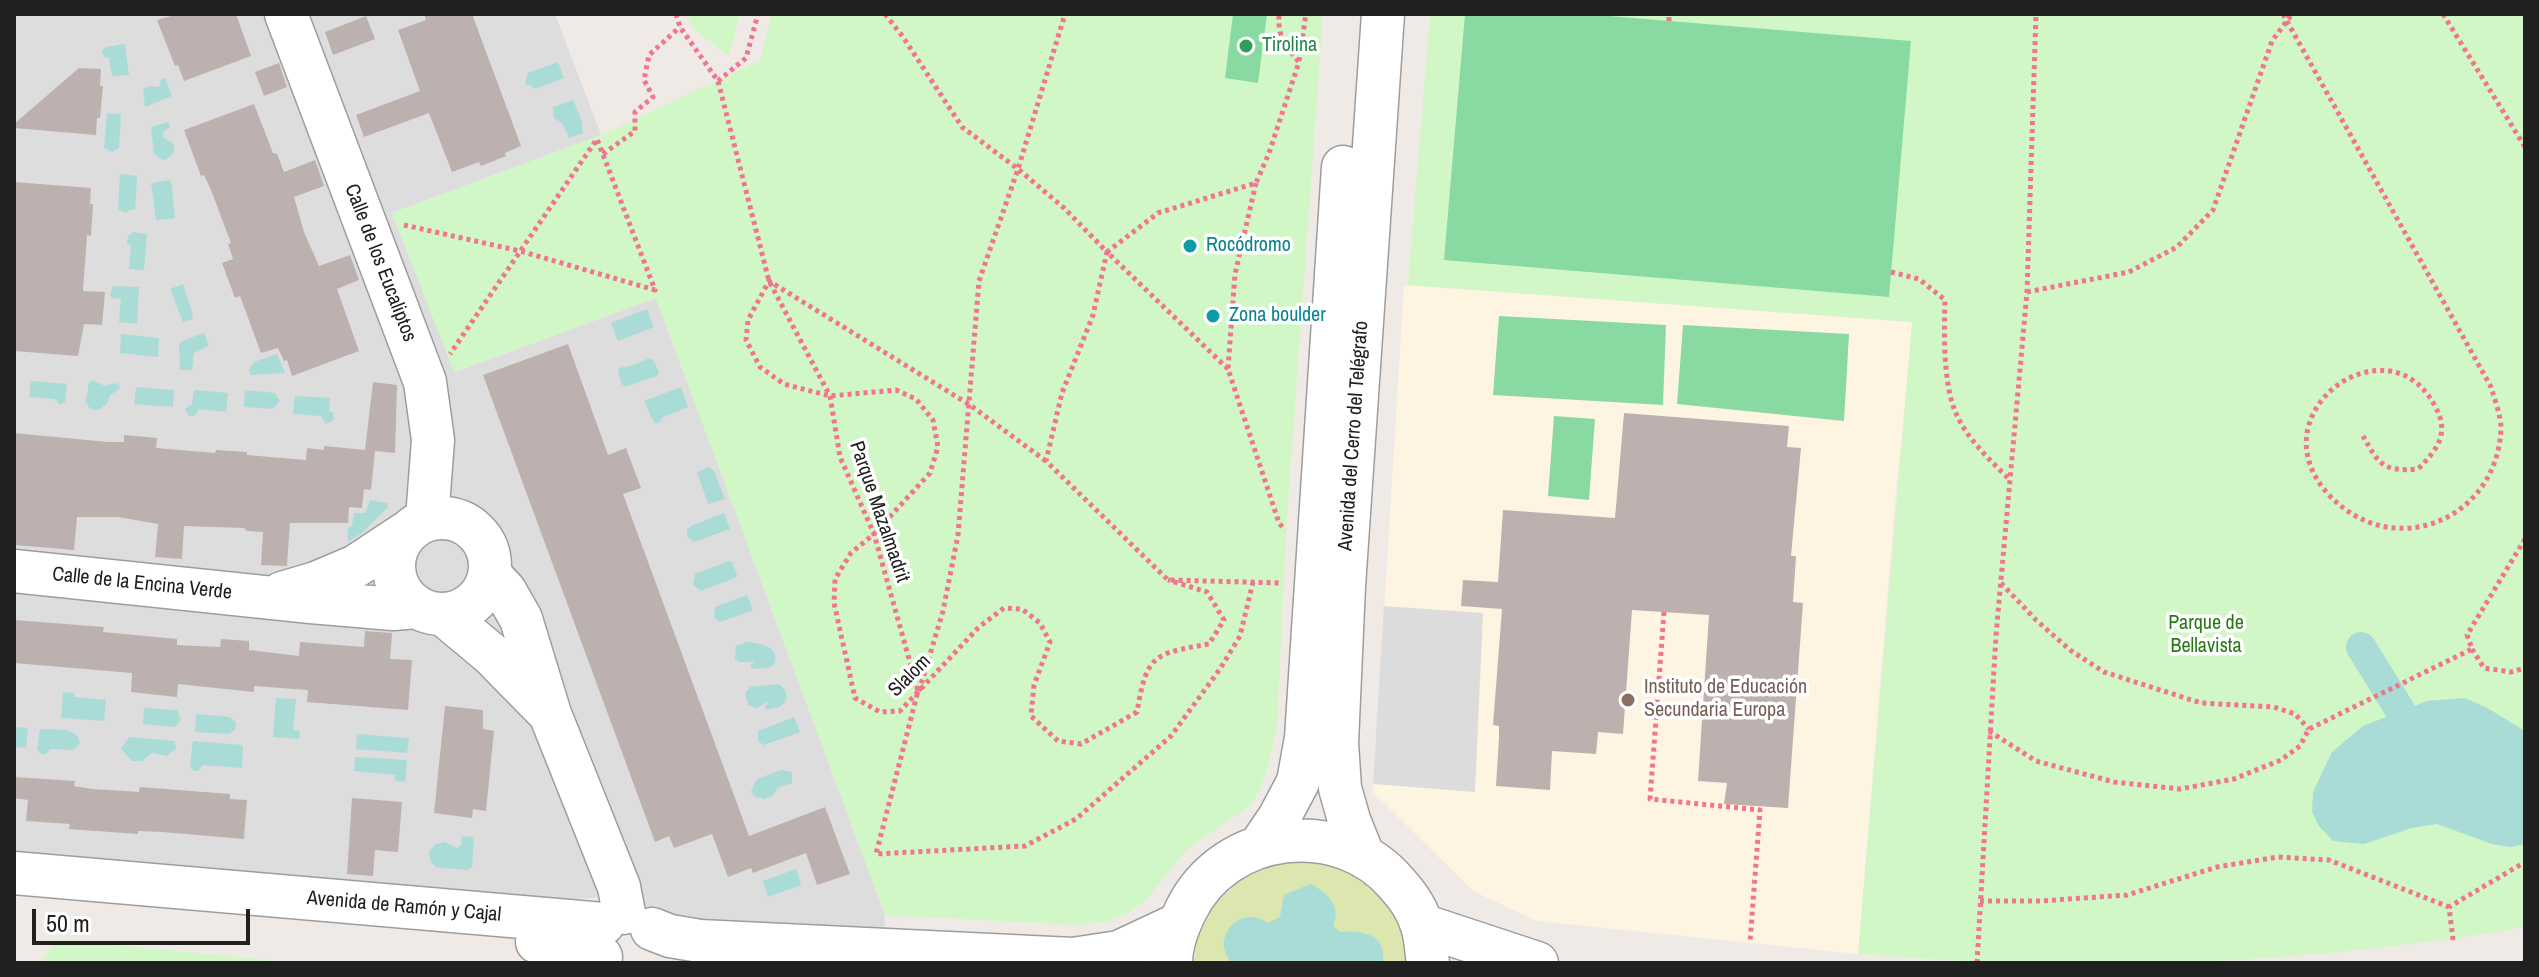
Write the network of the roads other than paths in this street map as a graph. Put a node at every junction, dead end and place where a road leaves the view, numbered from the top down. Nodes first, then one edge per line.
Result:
1 (286, 14) edge
2 (1353, 14) edge
3 (1383, 14) edge
4 (417, 526) junction
5 (14, 571) edge
6 (490, 575) junction
7 (269, 596) junction
8 (430, 611) junction
9 (550, 714) junction
10 (1260, 846) junction
11 (1363, 855) junction
12 (14, 873) edge
13 (14, 897) edge
14 (1175, 944) edge
15 (1425, 944) edge
16 (626, 945) edge
17 (740, 963) edge
18 (1537, 963) edge

1 - 4 street, Calle de los Eucaliptos
2 - 10 street, Avenida del Cerro del Telégrafo
3 - 11 street, Avenida del Cerro del Telégrafo
4 - 6 street
4 - 7 street, Calle de la Encina Verde
4 - 8 street
5 - 7 street, Calle de la Encina Verde
6 - 8 street
6 - 9 street
7 - 8 street, Calle de la Encina Verde
8 - 9 street
9 - 16 street
10 - 11 street
10 - 14 street
11 - 15 street
12 - 16 street, Avenida de Ramón y Cajal
13 - 16 street, Avenida de Ramón y Cajal
14 - 16 street, Avenida de Ramón y Cajal
15 - 18 street
16 - 17 street, Avenida de Ramón y Cajal

